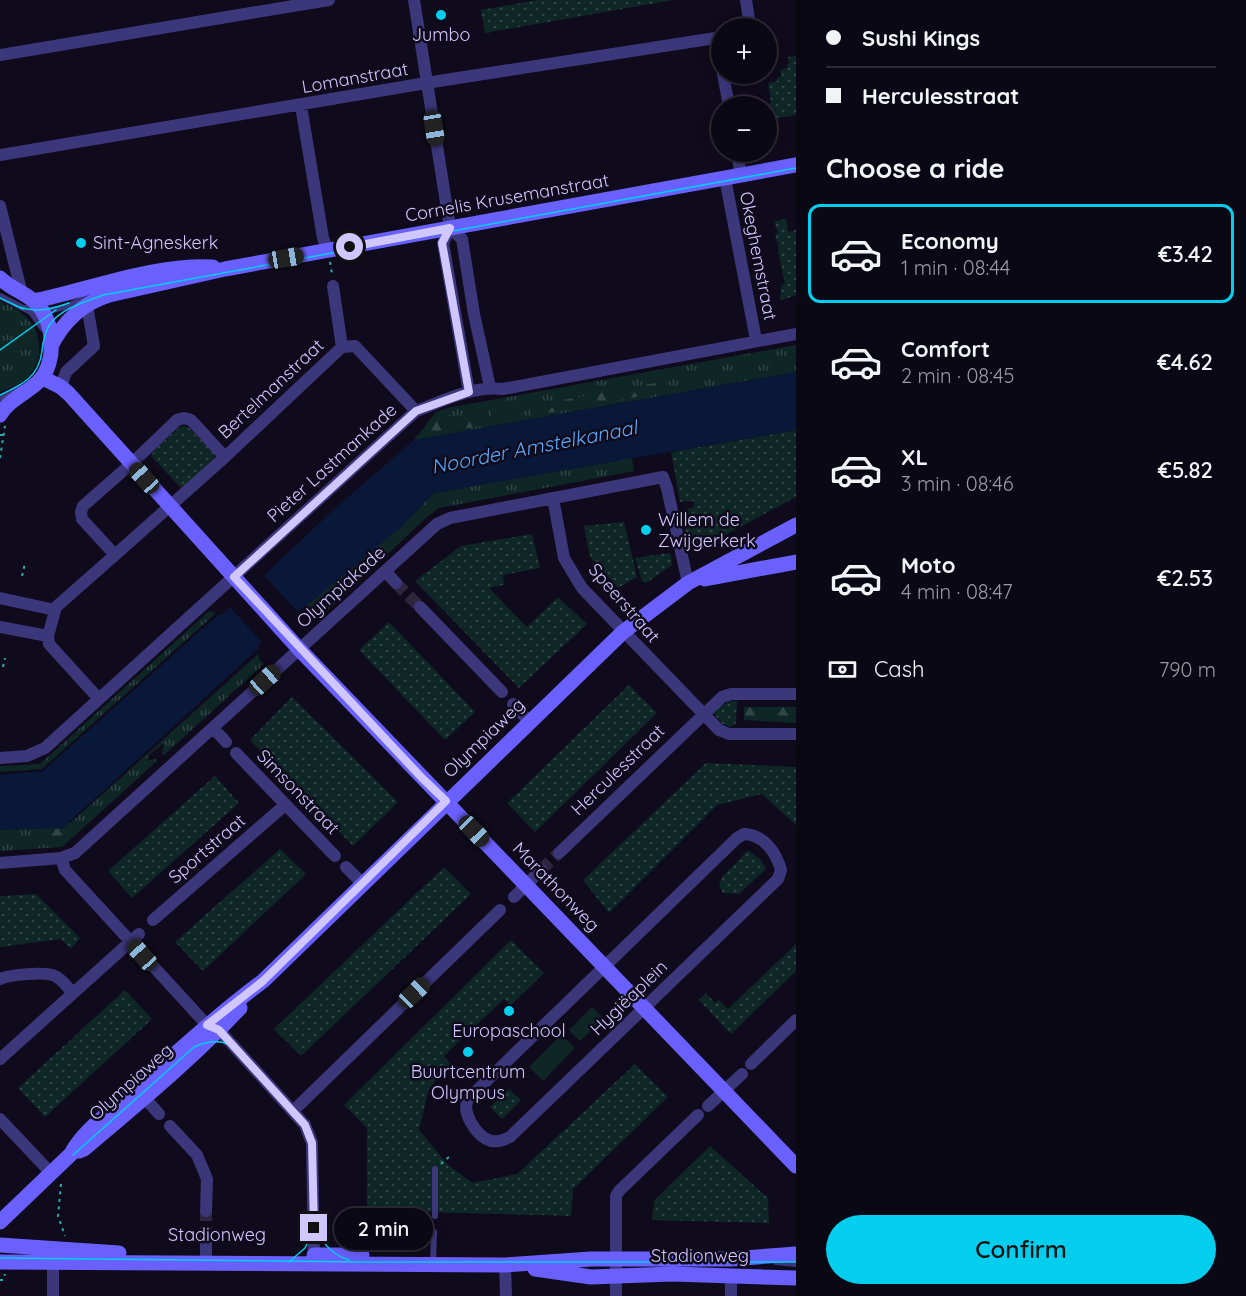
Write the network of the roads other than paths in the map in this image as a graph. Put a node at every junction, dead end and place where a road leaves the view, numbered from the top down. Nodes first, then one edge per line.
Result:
1 (329, 0) edge
2 (414, 0) edge
3 (746, 0) edge
4 (749, 18) edge
5 (711, 39) edge
6 (0, 55) edge
7 (426, 83) junction
8 (301, 106) junction
9 (0, 155) edge
10 (739, 162) edge
11 (796, 165) edge
12 (741, 176) junction
13 (725, 178) junction
14 (0, 206) edge
15 (450, 228) junction
16 (328, 251) junction
17 (225, 269) junction
18 (333, 286) road end
19 (85, 303) junction
20 (25, 306) edge
21 (62, 309) junction
22 (796, 334) edge
23 (756, 340) junction
24 (342, 347) junction
25 (43, 378) junction
26 (61, 387) junction
27 (490, 387) junction
28 (469, 392) junction
29 (2, 411) edge
30 (416, 411) junction
31 (225, 456) junction
32 (131, 464) junction
33 (553, 498) junction
34 (169, 506) junction
35 (796, 525) edge
36 (115, 555) junction
37 (796, 562) edge
38 (386, 572) junction
39 (239, 583) junction
40 (396, 583) tunnel mouth
41 (688, 583) junction
42 (0, 598) edge
43 (420, 607) tunnel mouth
44 (55, 610) junction
45 (7, 631) edge
46 (623, 632) junction
47 (48, 636) junction
48 (299, 649) junction
49 (502, 692) dead end
50 (796, 694) edge
51 (99, 699) junction
52 (513, 704) dead end
53 (702, 714) junction
54 (529, 721) junction
55 (213, 728) junction
56 (796, 734) edge
57 (226, 742) dead end
58 (236, 753) dead end
59 (0, 758) edge
60 (446, 801) junction
61 (285, 805) junction
62 (559, 852) tunnel mouth
63 (334, 856) dead end
64 (61, 858) junction
65 (0, 862) edge
66 (346, 867) dead end
67 (542, 870) tunnel mouth
68 (362, 883) junction
69 (526, 884) junction
70 (514, 897) dead end
71 (500, 910) dead end
72 (153, 920) dead end
73 (134, 938) junction
74 (605, 966) junction
75 (0, 980) edge
76 (73, 993) junction
77 (645, 1007) junction
78 (796, 1020) edge
79 (213, 1027) junction
80 (0, 1059) edge
81 (751, 1064) dead end
82 (742, 1074) dead end
83 (725, 1090) junction
84 (144, 1097) junction
85 (708, 1106) dead end
86 (293, 1111) junction
87 (159, 1114) dead end
88 (698, 1115) dead end
89 (0, 1119) edge
90 (170, 1126) dead end
91 (70, 1154) junction
92 (796, 1166) edge
93 (435, 1169) dead end
94 (51, 1173) junction
95 (206, 1211) tunnel mouth
96 (4, 1212) edge
97 (435, 1216) dead end
98 (0, 1222) edge
99 (434, 1232) dead end
100 (0, 1245) edge
101 (40, 1249) junction
102 (796, 1254) edge
103 (747, 1258) junction
104 (616, 1259) junction
105 (314, 1260) junction
106 (52, 1262) junction
107 (433, 1264) junction
108 (796, 1264) edge
109 (506, 1265) junction
110 (2, 1268) edge
111 (731, 1275) junction
112 (616, 1277) junction
113 (792, 1278) edge
114 (53, 1296) edge
115 (506, 1296) edge
116 (616, 1296) edge
117 (731, 1296) edge

1 - 6 street
2 - 7 street
3 - 4 street
5 - 7 street, Lomanstraat
7 - 8 street, Lomanstraat
7 - 15 street
8 - 9 street, Lomanstraat
8 - 16 street
10 - 12 street, Okeghemstraat
11 - 12 street, Cornelis Krusemanstraat
12 - 13 street, Cornelis Krusemanstraat
13 - 15 street, Cornelis Krusemanstraat
13 - 23 street, Okeghemstraat
14 - 20 street
15 - 16 street, Cornelis Krusemanstraat
15 - 27 street
15 - 28 street
16 - 17 street, Cornelis Krusemanstraat
17 - 19 street, Cornelis Krusemanstraat
17 - 20 street, Cornelis Krusemanstraat
18 - 24 street
19 - 20 street
19 - 21 lane, Cornelis Krusemanstraat
19 - 26 street
20 - 21 lane, Cornelis Krusemanstraat
20 - 21 lane, Cornelis Krusemanstraat
20 - 25 street
20 - 29 lane
22 - 23 street, Pieter Lastmankade
23 - 27 street, Pieter Lastmankade
24 - 30 street
24 - 31 street, Bertelmanstraat
25 - 26 street
25 - 29 street
26 - 32 street, Marathonweg
27 - 28 street, Pieter Lastmankade
28 - 30 street, Pieter Lastmankade
30 - 39 street, Pieter Lastmankade
31 - 32 street
31 - 34 street, Bertelmanstraat
32 - 34 street, Marathonweg
32 - 36 street
33 - 38 street, Olympiakade
33 - 41 street, Olympiakade
33 - 46 street, Speerstraat
34 - 36 street, Bertelmanstraat
34 - 39 street, Marathonweg
35 - 41 street, Olympiaweg
36 - 44 street
37 - 41 street
38 - 40 street
38 - 48 street, Olympiakade
39 - 48 street, Marathonweg
39 - 51 street, Pieter Lastmankade
41 - 46 street, Olympiaweg
42 - 44 street
43 - 49 street
44 - 47 street
45 - 47 street
46 - 53 street, Speerstraat
46 - 54 street, Olympiaweg
47 - 51 street
48 - 55 street, Olympiakade
48 - 60 street, Marathonweg
50 - 53 street, Herculesstraat
51 - 59 street, Pieter Lastmankade
52 - 54 street
53 - 56 street
53 - 62 street, Herculesstraat
54 - 60 street, Olympiaweg
55 - 57 street
55 - 64 street, Olympiakade
58 - 61 street, Simsonstraat
60 - 68 street, Olympiaweg
60 - 69 street, Marathonweg
61 - 63 street, Simsonstraat
61 - 72 street, Sportstraat
64 - 65 street, Olympiakade
64 - 73 street
66 - 68 street
67 - 69 street
68 - 79 street, Olympiaweg
69 - 70 street
69 - 74 street, Marathonweg
71 - 86 street
73 - 76 street
73 - 79 street
74 - 77 street, Marathonweg
74 - 77 street, Hygiëaplein
74 - 77 street, Hygiëaplein
75 - 76 street
76 - 80 street
77 - 83 street, Marathonweg
78 - 81 street
79 - 84 street, Olympiaweg
79 - 86 street
79 - 91 street, Olympiaweg
82 - 83 street
83 - 85 street
83 - 92 street, Marathonweg
84 - 87 street
84 - 91 street, Olympiaweg
86 - 105 street
88 - 104 street
89 - 94 street
90 - 95 street
91 - 94 street, Olympiaweg
93 - 97 lane
94 - 96 street, Olympiaweg
96 - 98 street, Olympiaweg
99 - 107 lane
100 - 101 street, Stadionweg
101 - 105 street, Stadionweg
101 - 106 street
102 - 103 street, Stadionweg
103 - 104 street, Stadionweg
103 - 108 lane, Stadionweg
104 - 109 street, Stadionweg
104 - 112 street
105 - 106 street, Stadionweg
105 - 107 street, Stadionweg
106 - 110 street, Stadionweg
106 - 114 street
107 - 109 street, Stadionweg
109 - 112 street, Stadionweg
109 - 115 street
111 - 112 street, Stadionweg
111 - 113 street, Stadionweg
111 - 117 street
112 - 116 street

